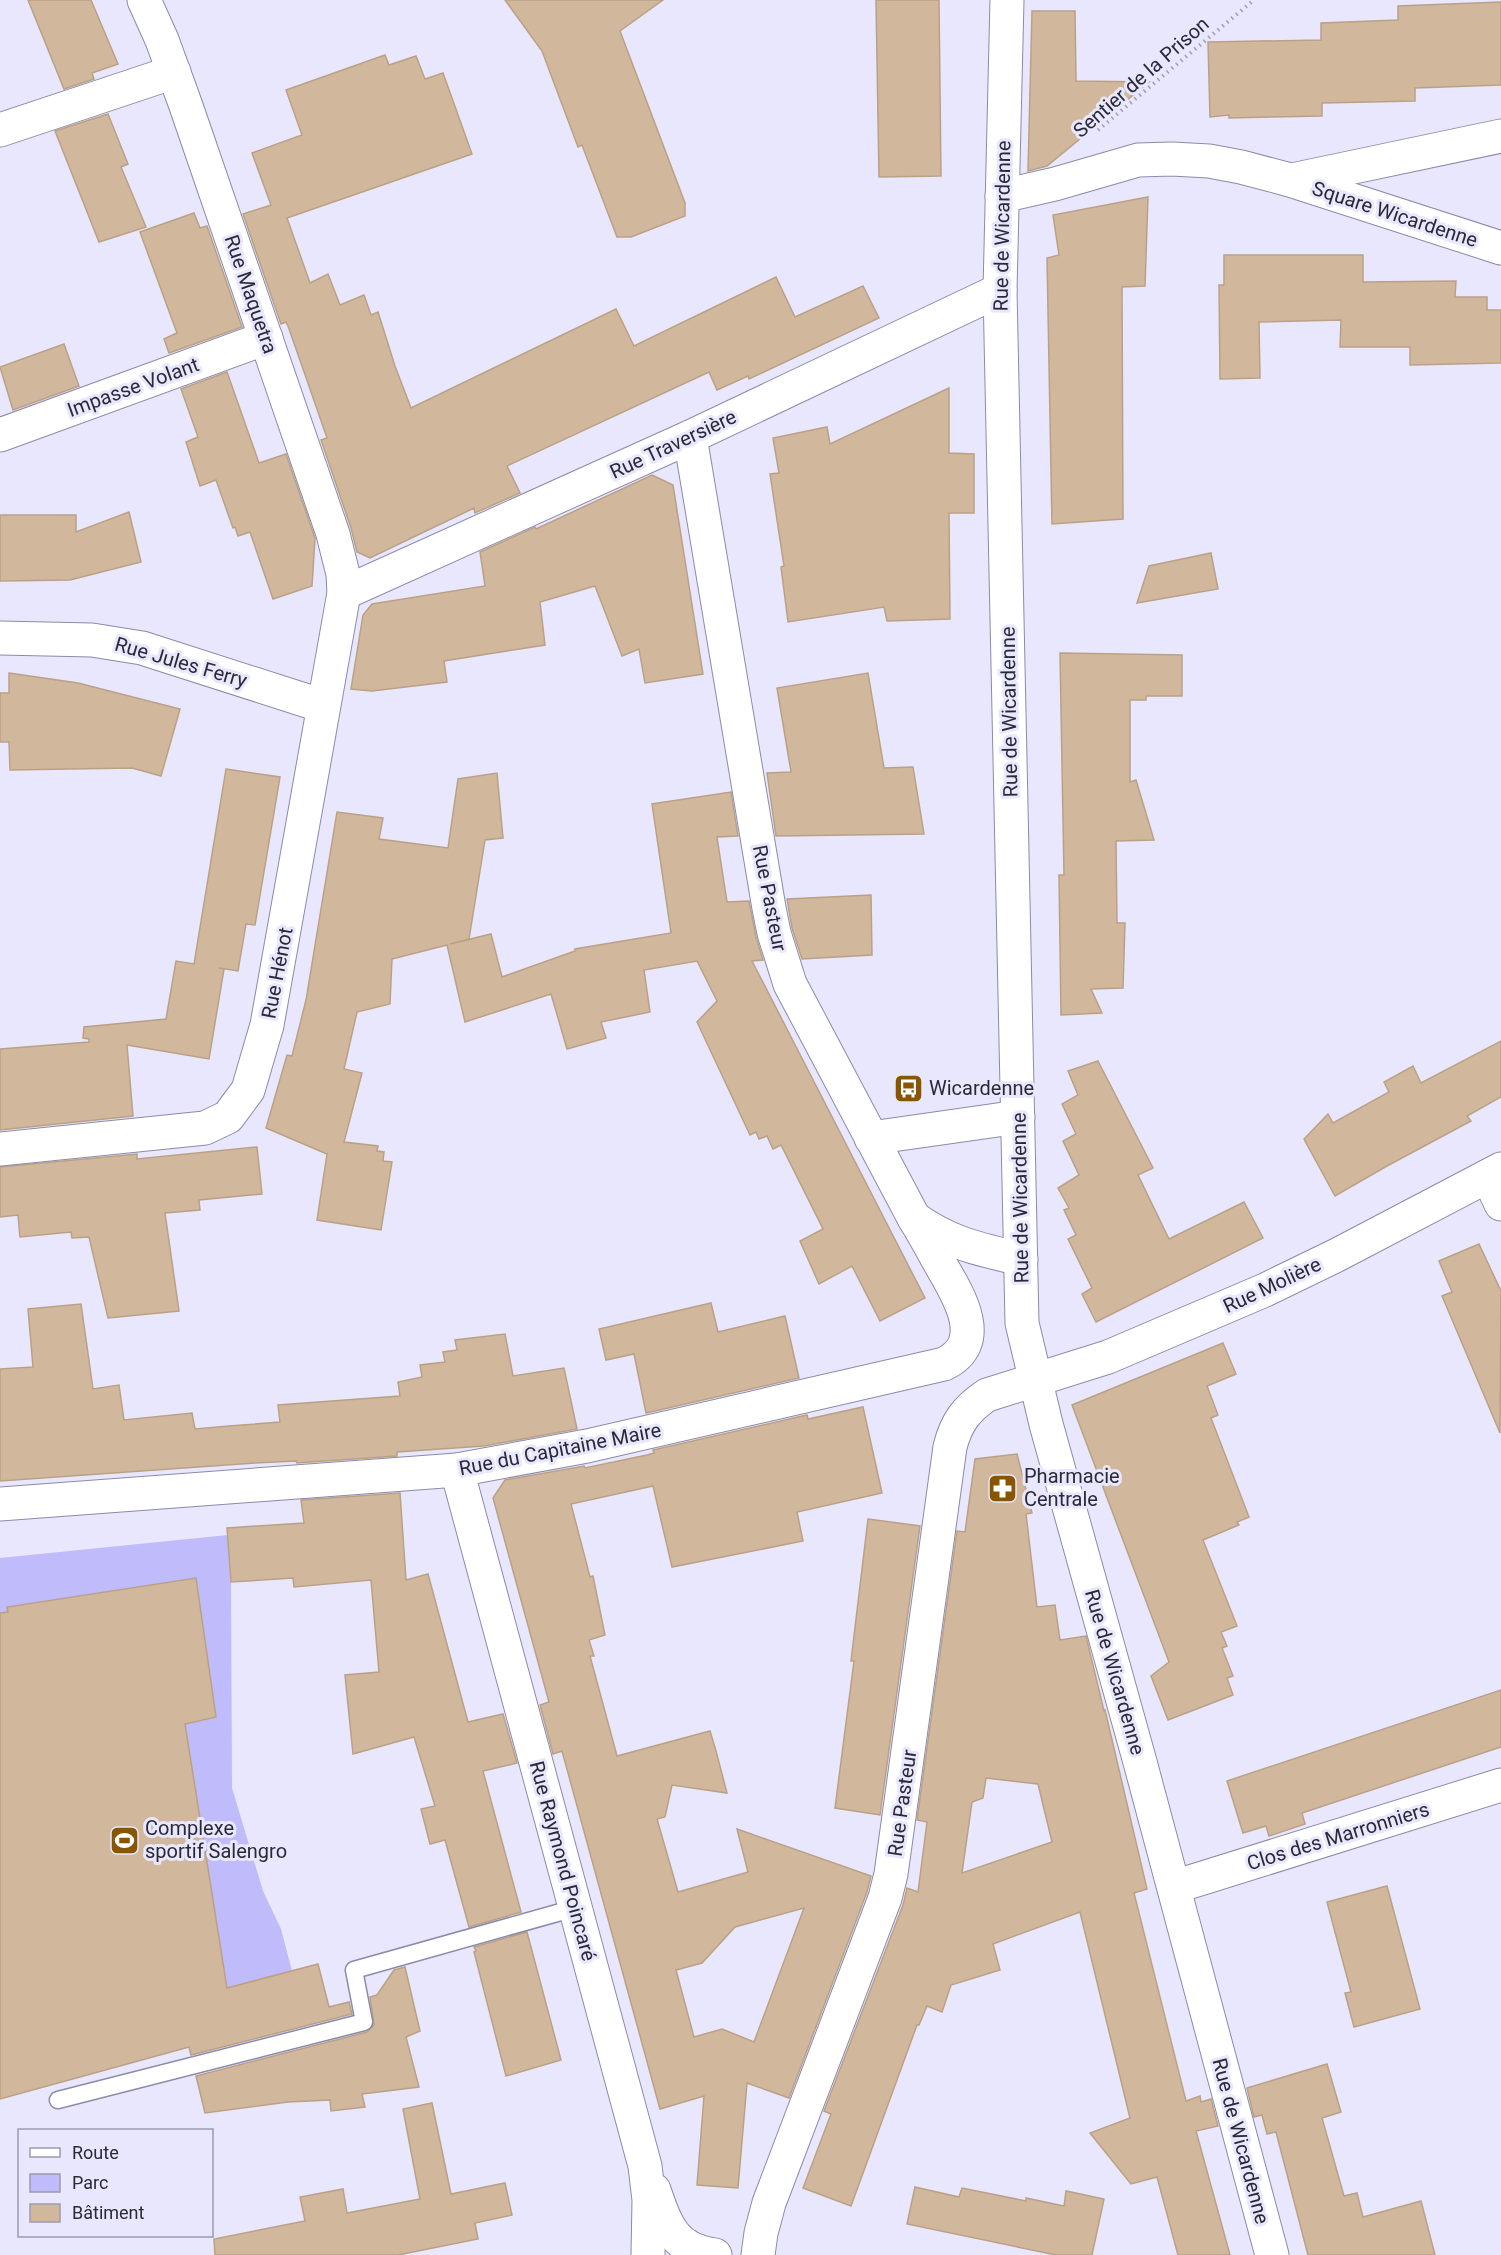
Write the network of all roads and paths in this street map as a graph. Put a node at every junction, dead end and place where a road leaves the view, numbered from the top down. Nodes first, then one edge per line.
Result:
1 (144, 0) edge
2 (1007, 0) edge
3 (1254, 0) edge
4 (174, 72) junction
5 (0, 130) edge
6 (1096, 132) dead end
7 (1501, 136) edge
8 (1290, 180) junction
9 (1002, 196) junction
10 (1501, 248) edge
11 (1000, 290) junction
12 (266, 338) junction
13 (0, 435) edge
14 (690, 437) junction
15 (344, 593) junction
16 (0, 638) edge
17 (323, 706) junction
18 (1018, 1117) junction
19 (871, 1138) junction
20 (0, 1149) edge
21 (1497, 1183) edge
22 (914, 1218) junction
23 (1021, 1259) junction
24 (1034, 1379) junction
25 (457, 1470) junction
26 (0, 1504) edge
27 (1501, 1785) edge
28 (1174, 1887) junction
29 (576, 1908) junction
30 (58, 2100) dead end
31 (645, 2166) junction
32 (765, 2217) junction
33 (648, 2255) edge
34 (716, 2255) edge
35 (758, 2255) edge
36 (1272, 2255) edge

1 - 4 street, Rue Maquetra
2 - 9 street, Rue de Wicardenne
3 - 6 path, Sentier de la Prison
4 - 5 street
4 - 12 street, Rue Maquetra
7 - 8 street, Square Wicardenne
8 - 9 street, Square Wicardenne
8 - 10 street, Square Wicardenne
9 - 11 street, Rue de Wicardenne
11 - 14 street, Rue Traversière
11 - 18 street, Rue de Wicardenne
12 - 13 street, Impasse Volant
12 - 15 street, Rue Maquetra
14 - 15 street, Rue Traversière
14 - 19 street, Rue Pasteur
15 - 17 street, Rue Hénot
16 - 17 street, Rue Jules Ferry
17 - 20 street, Rue Hénot
18 - 19 street
18 - 23 street, Rue de Wicardenne
19 - 22 street, Rue Pasteur
21 - 24 street, Rue Molière
22 - 23 street, Rue Pasteur
22 - 25 street, Rue du Capitaine Maire
23 - 24 street, Rue de Wicardenne
24 - 28 street, Rue de Wicardenne
24 - 32 street, Rue Pasteur
25 - 26 street, Rue du Capitaine Maire
25 - 29 street, Rue Raymond Poincaré
27 - 28 street, Clos des Marronniers
28 - 36 street, Rue de Wicardenne
29 - 30 lane
29 - 31 street, Rue Raymond Poincaré
31 - 33 street, Rue Raymond Poincaré
31 - 34 street
32 - 34 street
32 - 35 street, Rue Pasteur

